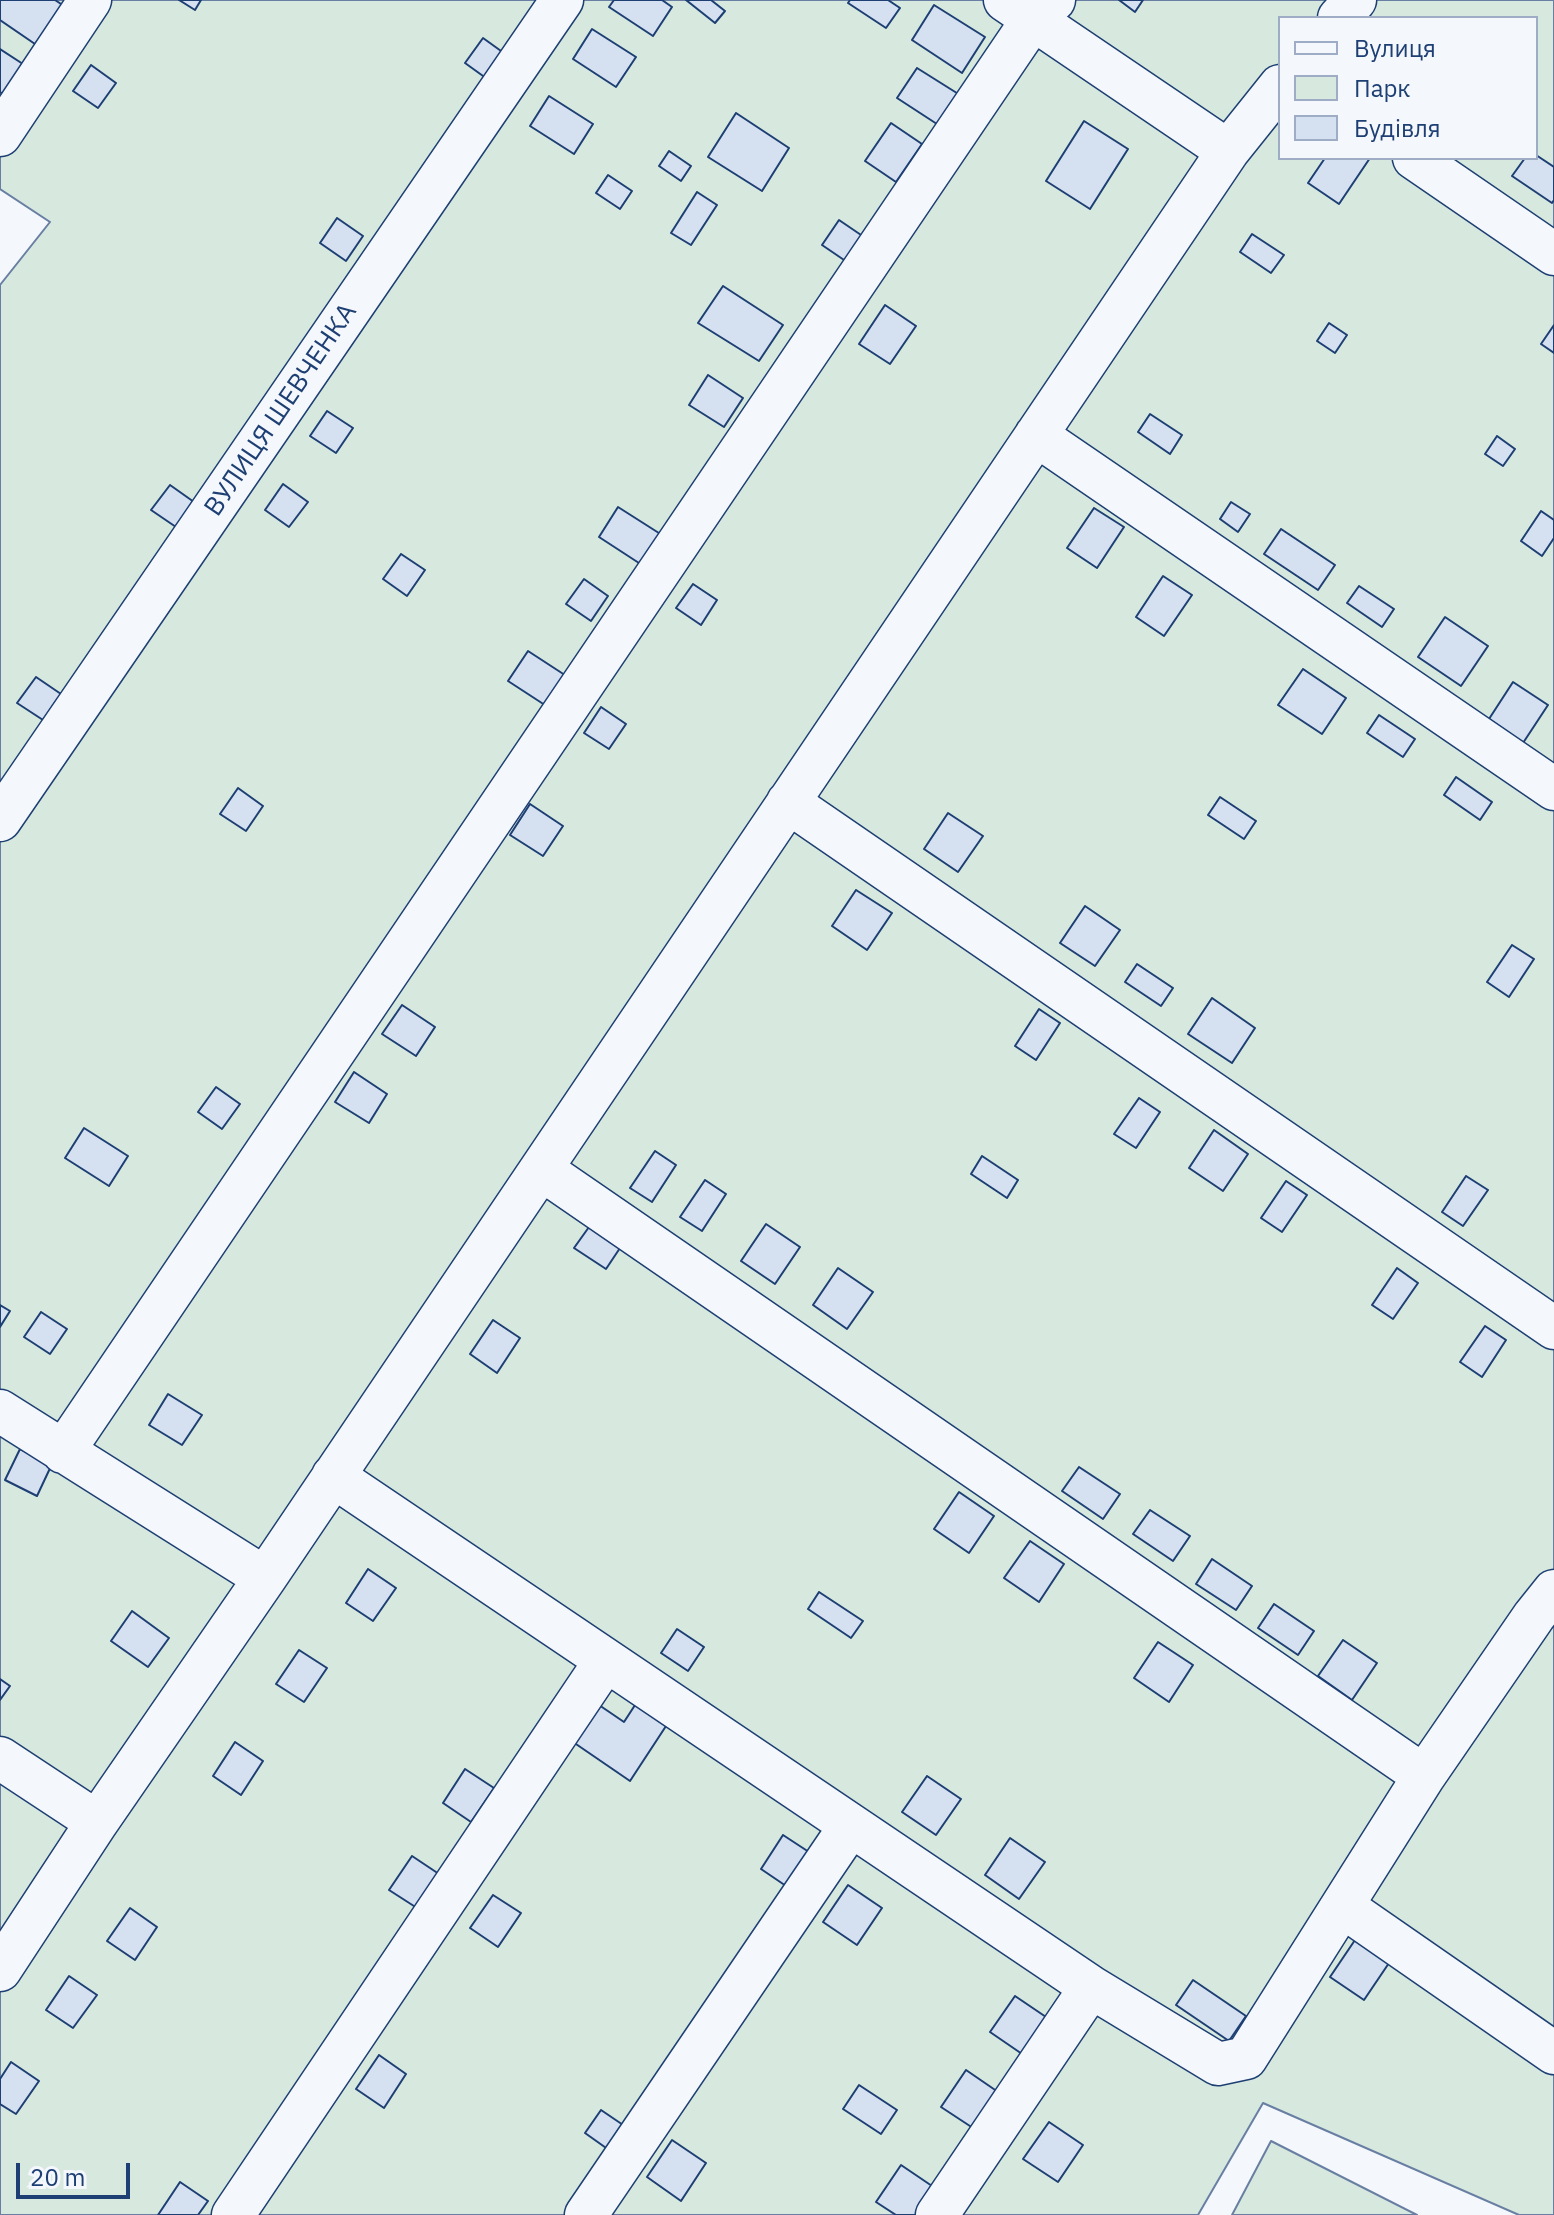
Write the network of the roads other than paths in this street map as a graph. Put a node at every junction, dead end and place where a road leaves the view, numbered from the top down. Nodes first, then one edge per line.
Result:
1 (90, 0) edge
2 (562, 0) edge
3 (1355, 0) edge
4 (1031, 6) edge
5 (1341, 16) edge
6 (1278, 88) edge
7 (0, 135) edge
8 (1228, 151) junction
9 (1417, 160) edge
10 (1554, 254) edge
11 (1036, 435) junction
12 (1554, 789) edge
13 (788, 802) junction
14 (0, 820) edge
15 (541, 1169) junction
16 (1554, 1328) edge
17 (0, 1411) edge
18 (63, 1452) junction
19 (333, 1476) junction
20 (265, 1578) junction
21 (1547, 1613) edge
22 (606, 1660) junction
23 (0, 1758) edge
24 (1424, 1776) junction
25 (97, 1822) junction
26 (851, 1825) junction
27 (1342, 1906) junction
28 (0, 1970) edge
29 (1091, 1987) junction
30 (1554, 2053) edge
31 (233, 2215) edge
32 (586, 2215) edge
33 (937, 2215) edge

1 - 7 street
2 - 14 street, ВУЛИЦЯ ШЕВЧЕНКА
3 - 5 street
4 - 8 street
4 - 18 street
6 - 8 street
8 - 11 street
9 - 10 street
11 - 12 street
11 - 13 street
13 - 15 street
13 - 16 street
15 - 19 street
15 - 24 street
17 - 18 street
18 - 20 street
19 - 20 street
19 - 22 street
20 - 25 street
21 - 24 street
22 - 26 street
22 - 31 street
23 - 25 street
24 - 27 street
25 - 28 street
26 - 29 street
26 - 32 street
27 - 29 street
27 - 30 street
29 - 33 street

